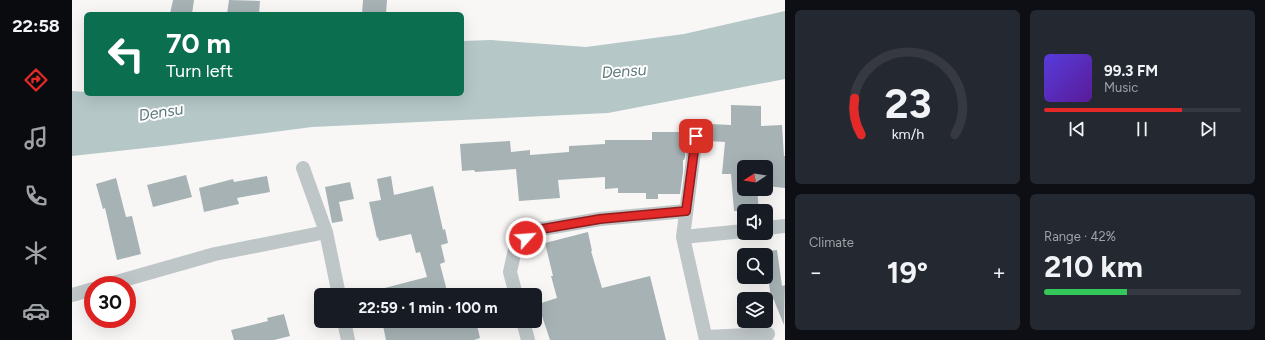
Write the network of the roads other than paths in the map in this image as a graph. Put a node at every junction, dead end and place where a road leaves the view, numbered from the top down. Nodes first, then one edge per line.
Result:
1 (696, 136) dead end
2 (303, 168) dead end
3 (686, 211) junction
4 (785, 226) edge
5 (773, 227) edge
6 (326, 232) junction
7 (737, 232) edge
8 (683, 237) junction
9 (136, 276) edge
10 (338, 288) edge
11 (514, 288) edge
12 (84, 292) edge
13 (72, 295) edge
14 (345, 328) edge
15 (525, 328) edge
16 (768, 334) dead end
17 (706, 339) edge
18 (348, 340) edge
19 (528, 340) edge

1 - 3 street
2 - 6 street
3 - 8 street
3 - 11 street
4 - 5 street
6 - 9 street
6 - 10 street
7 - 8 street
8 - 17 street
12 - 13 street
14 - 18 street
15 - 19 street
16 - 17 street

